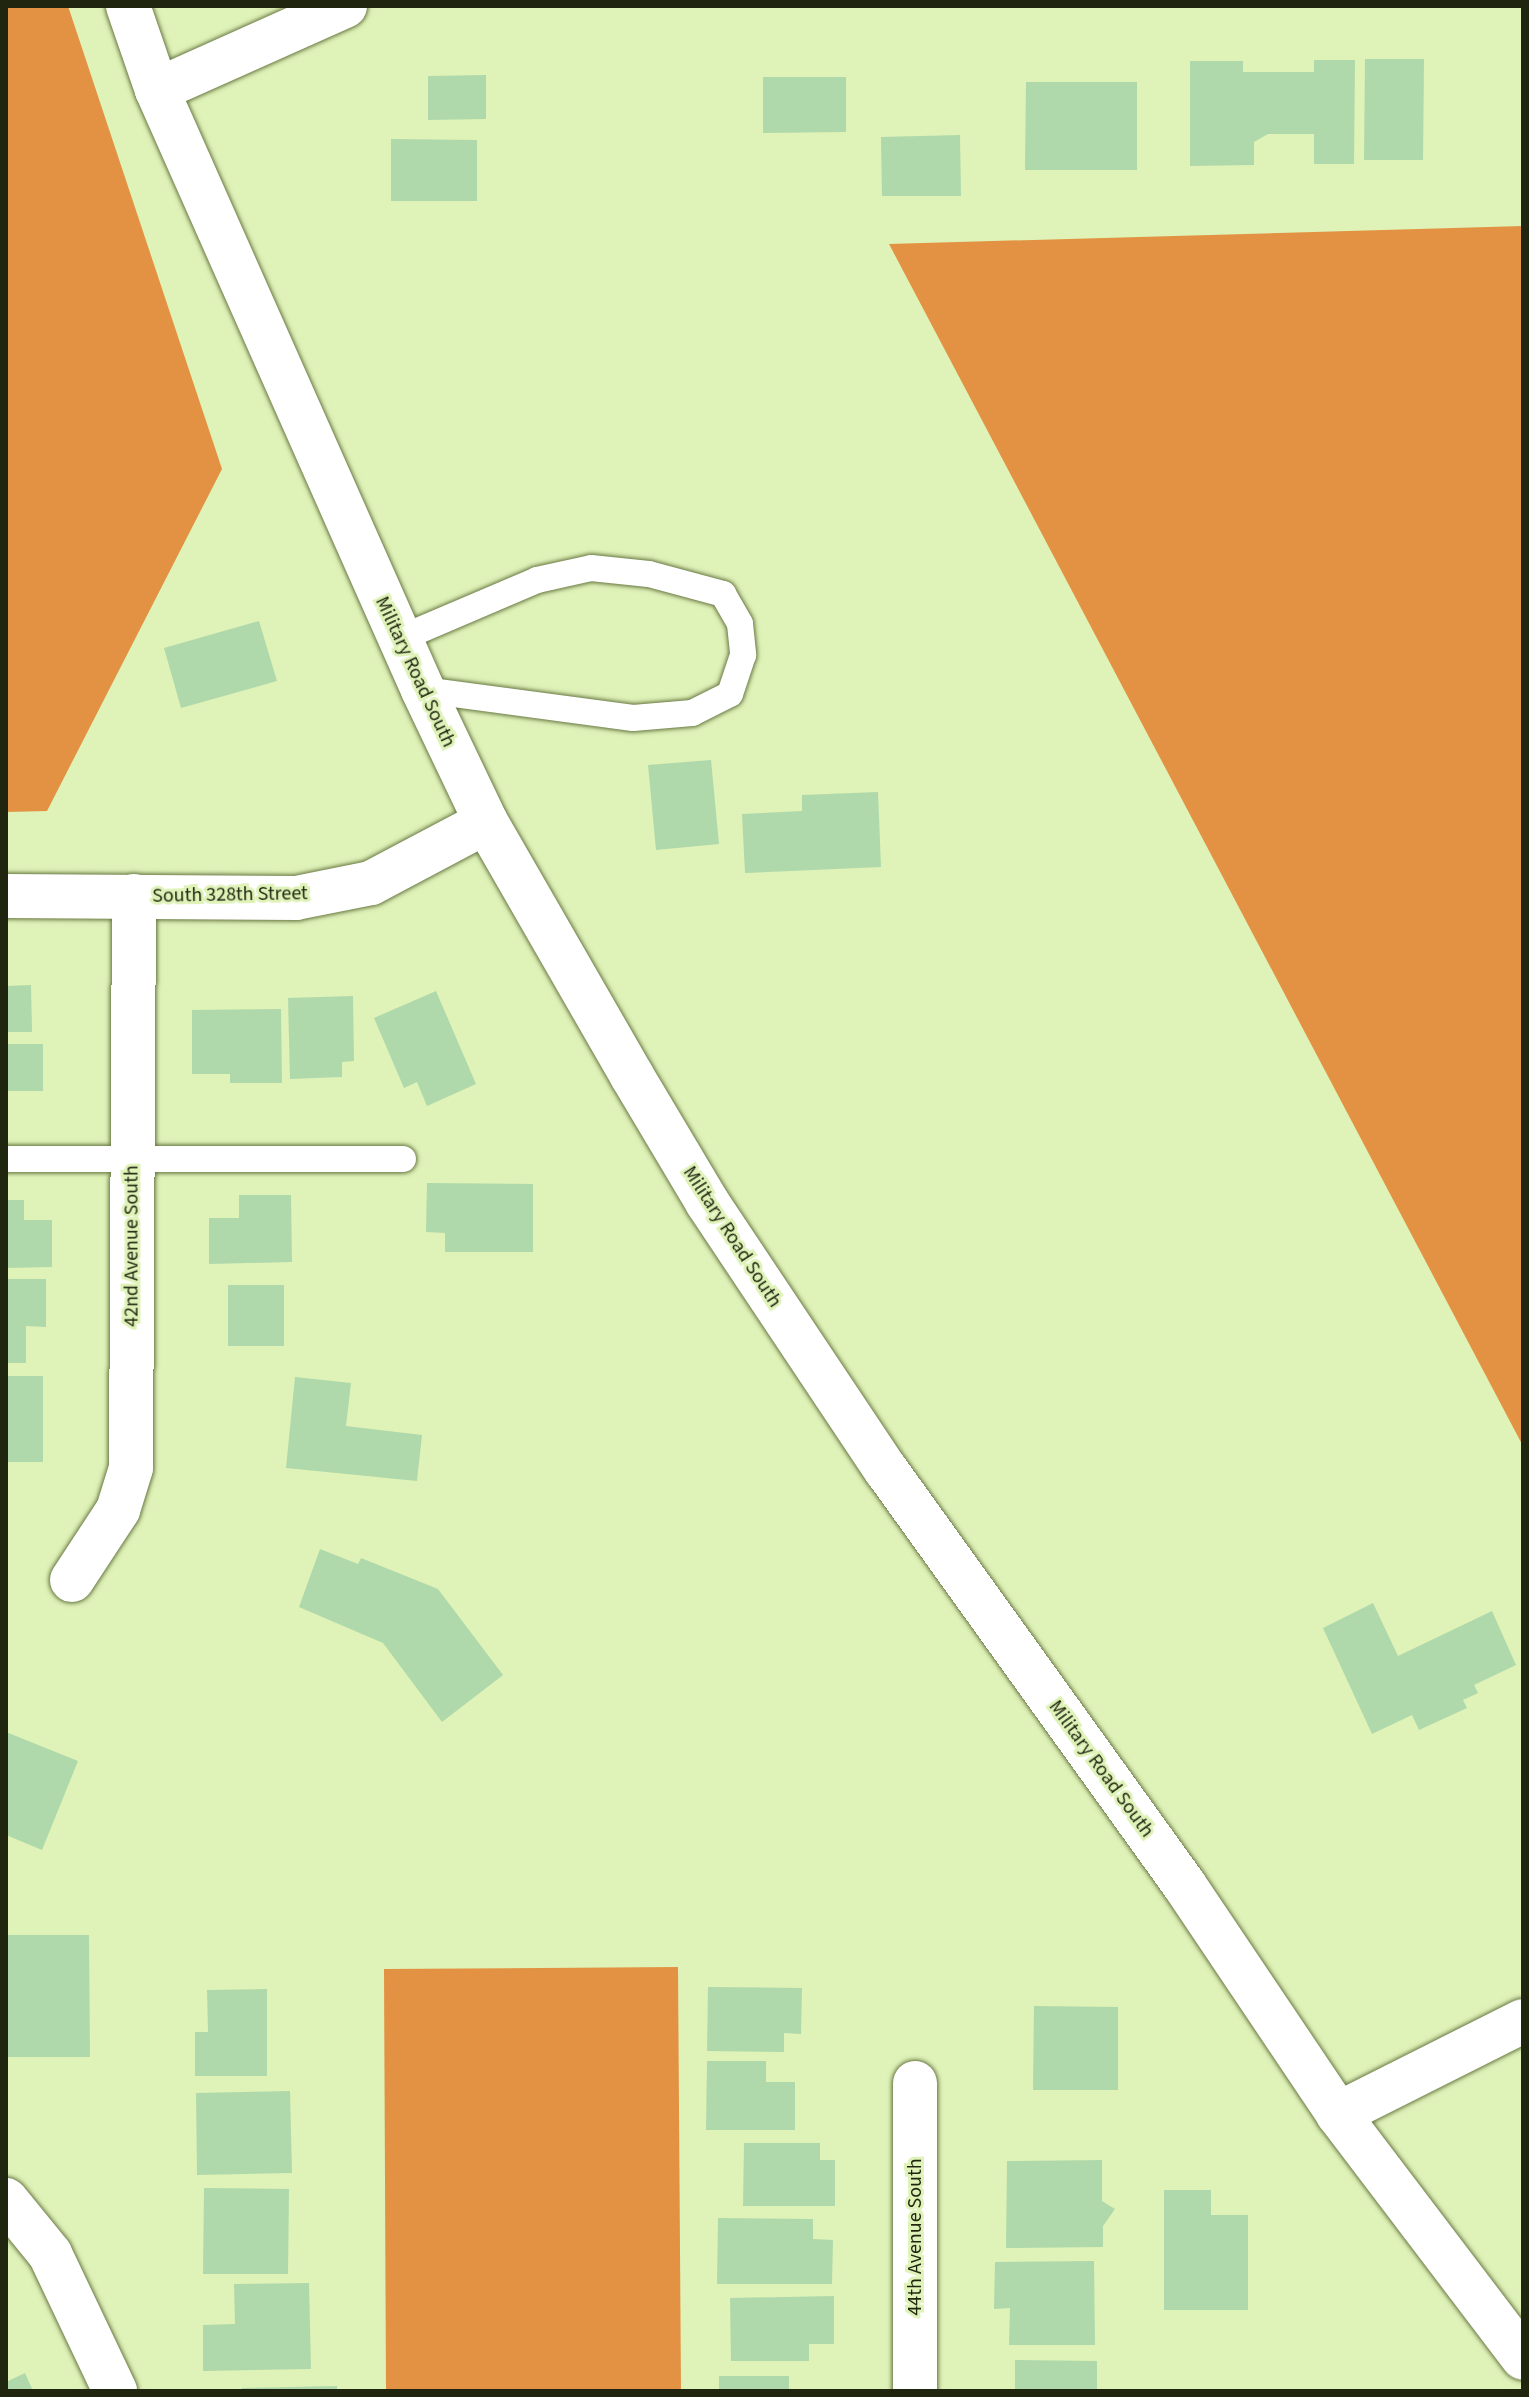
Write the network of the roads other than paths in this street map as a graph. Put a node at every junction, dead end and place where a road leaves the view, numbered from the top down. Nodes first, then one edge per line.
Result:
1 (128, 6) edge
2 (345, 6) edge
3 (157, 90) junction
4 (399, 639) junction
5 (423, 690) junction
6 (486, 822) junction
7 (6, 896) edge
8 (134, 896) junction
9 (6, 1159) edge
10 (133, 1159) junction
11 (403, 1159) dead end
12 (72, 1580) dead end
13 (1523, 2021) edge
14 (915, 2083) dead end
15 (1338, 2114) junction
16 (6, 2200) edge
17 (1523, 2358) edge
18 (115, 2391) edge
19 (915, 2391) edge

1 - 3 main road, Military Road South
2 - 3 main road
3 - 4 main road, Military Road South
4 - 5 main road, Military Road South
4 - 5 lane
5 - 6 main road, Military Road South
6 - 8 main road, South 328th Street
6 - 15 main road, Military Road South
7 - 8 main road, South 328th Street
8 - 10 main road, 42nd Avenue South
9 - 10 lane
10 - 11 lane
10 - 12 main road, 42nd Avenue South
13 - 15 main road
14 - 19 main road, 44th Avenue South
15 - 17 main road, Military Road South
16 - 18 main road

